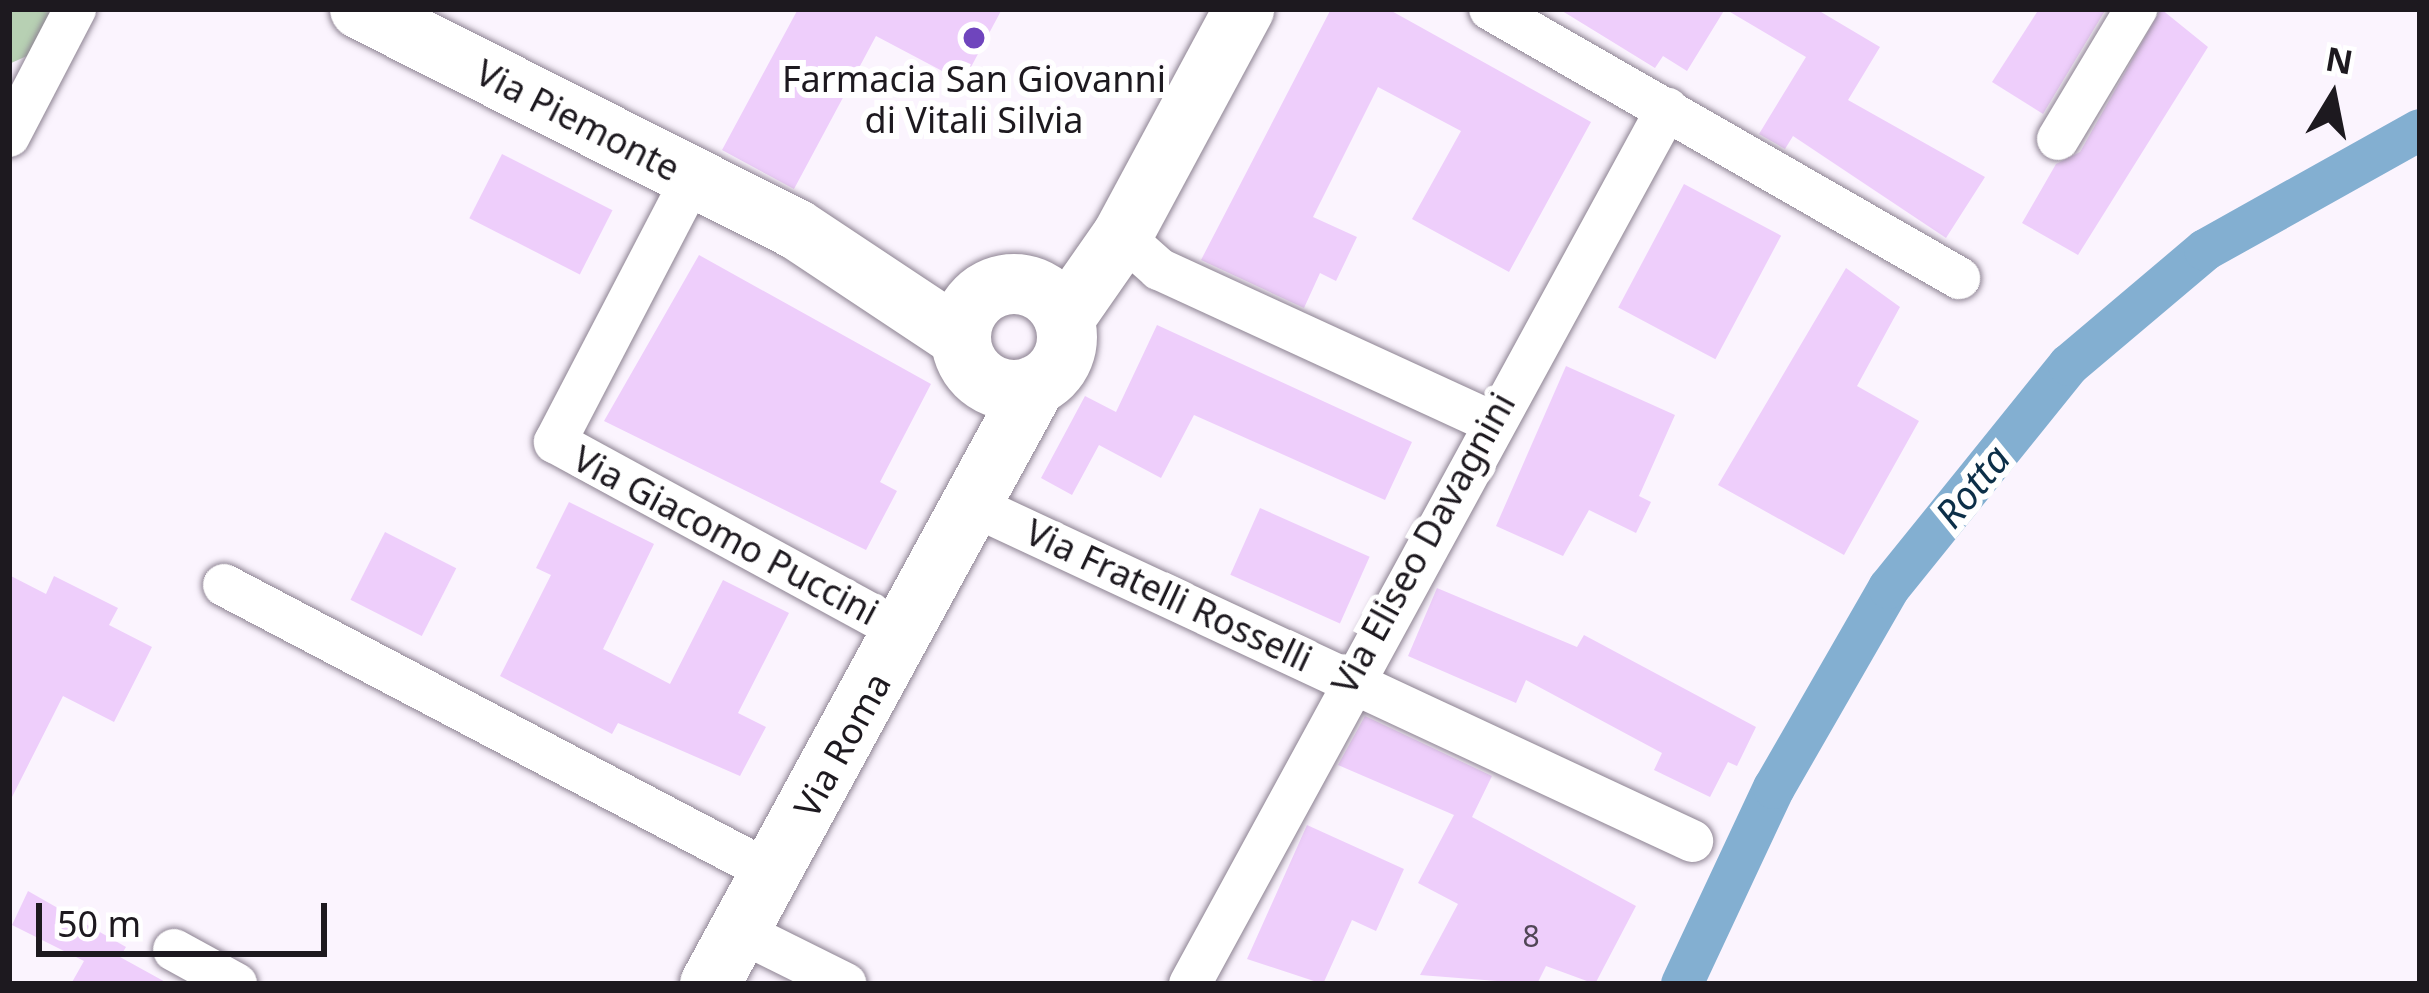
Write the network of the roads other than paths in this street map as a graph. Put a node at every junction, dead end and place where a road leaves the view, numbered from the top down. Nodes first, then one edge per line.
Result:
1 (76, 9) edge
2 (360, 9) edge
3 (1244, 9) edge
4 (1490, 9) edge
5 (2135, 9) edge
6 (1667, 109) junction
7 (9, 136) edge
8 (2058, 140) dead end
9 (692, 179) junction
10 (1122, 236) junction
11 (1959, 278) dead end
12 (1064, 319) junction
13 (982, 321) junction
14 (1036, 385) junction
15 (1490, 421) junction
16 (970, 504) junction
17 (224, 585) dead end
18 (904, 632) junction
19 (1349, 677) junction
20 (1692, 841) dead end
21 (772, 873) junction
22 (739, 931) junction
23 (174, 950) dead end
24 (236, 984) edge
25 (710, 984) edge
26 (845, 984) edge
27 (1190, 984) edge

1 - 7 street
2 - 9 street, Via Piemonte
3 - 10 street
4 - 6 street
5 - 8 street
6 - 11 street
6 - 15 street, Via Eliseo Davagnini
9 - 13 street, Via Piemonte
9 - 18 street, Via Giacomo Puccini
10 - 12 street
10 - 13 street
10 - 15 street
12 - 13 street
12 - 14 street, Via Roma
13 - 14 street
13 - 16 street, Via Roma
14 - 16 street, Via Roma
15 - 19 street, Via Eliseo Davagnini
16 - 18 street, Via Roma
16 - 19 street, Via Fratelli Rosselli
17 - 21 street
18 - 21 street, Via Roma
19 - 20 street, Via Fratelli Rosselli
19 - 27 street, Via Eliseo Davagnini
21 - 22 street, Via Roma
22 - 25 street, Via Roma
22 - 26 street
23 - 24 street

